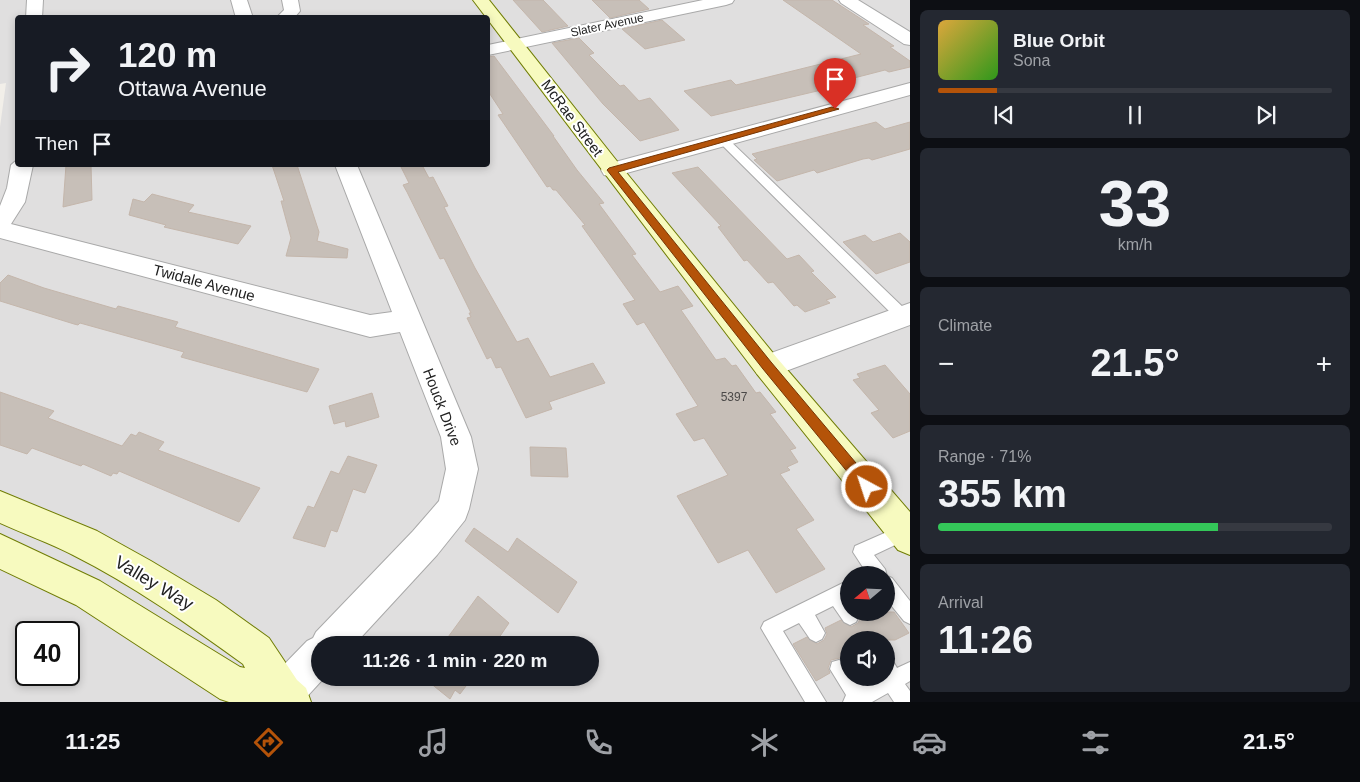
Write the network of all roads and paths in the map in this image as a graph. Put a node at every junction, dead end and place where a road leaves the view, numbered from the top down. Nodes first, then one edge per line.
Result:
1 (35, 0) edge
2 (239, 0) edge
3 (290, 0) edge
4 (481, 0) edge
5 (726, 0) edge
6 (847, 0) edge
7 (34, 15) edge
8 (244, 15) edge
9 (287, 15) edge
10 (910, 40) edge
11 (516, 44) junction
12 (490, 50) edge
13 (910, 89) edge
14 (723, 140) junction
15 (22, 167) edge
16 (347, 167) edge
17 (612, 170) junction
18 (0, 221) edge
19 (0, 230) edge
20 (907, 315) edge
21 (408, 320) junction
22 (767, 366) junction
23 (0, 507) edge
24 (908, 535) edge
25 (0, 551) edge
26 (872, 566) edge
27 (840, 593) edge
28 (895, 596) edge
29 (803, 612) junction
30 (910, 615) edge
31 (816, 633) dead end
32 (337, 636) edge
33 (311, 666) edge
34 (839, 669) dead end
35 (895, 675) edge
36 (878, 686) edge
37 (287, 698) edge
38 (856, 700) edge
39 (816, 702) edge
40 (906, 702) edge

1 - 7 street
2 - 8 street
3 - 9 street
4 - 11 street, McRae Street
5 - 11 street, Slater Avenue
6 - 10 street
11 - 12 street, Slater Avenue
11 - 17 street, McRae Street
13 - 14 street
14 - 17 street
14 - 20 lane
15 - 18 street
16 - 21 street, Houck Drive
17 - 22 street, McRae Street
19 - 21 street, Twidale Avenue
20 - 22 street
21 - 32 street, Houck Drive
22 - 24 street, McRae Street
23 - 37 street, Valley Way
24 - 26 lane
25 - 37 street
27 - 29 lane
28 - 30 lane
29 - 31 lane
29 - 39 lane
33 - 37 street
34 - 38 lane
35 - 40 lane
36 - 38 lane

